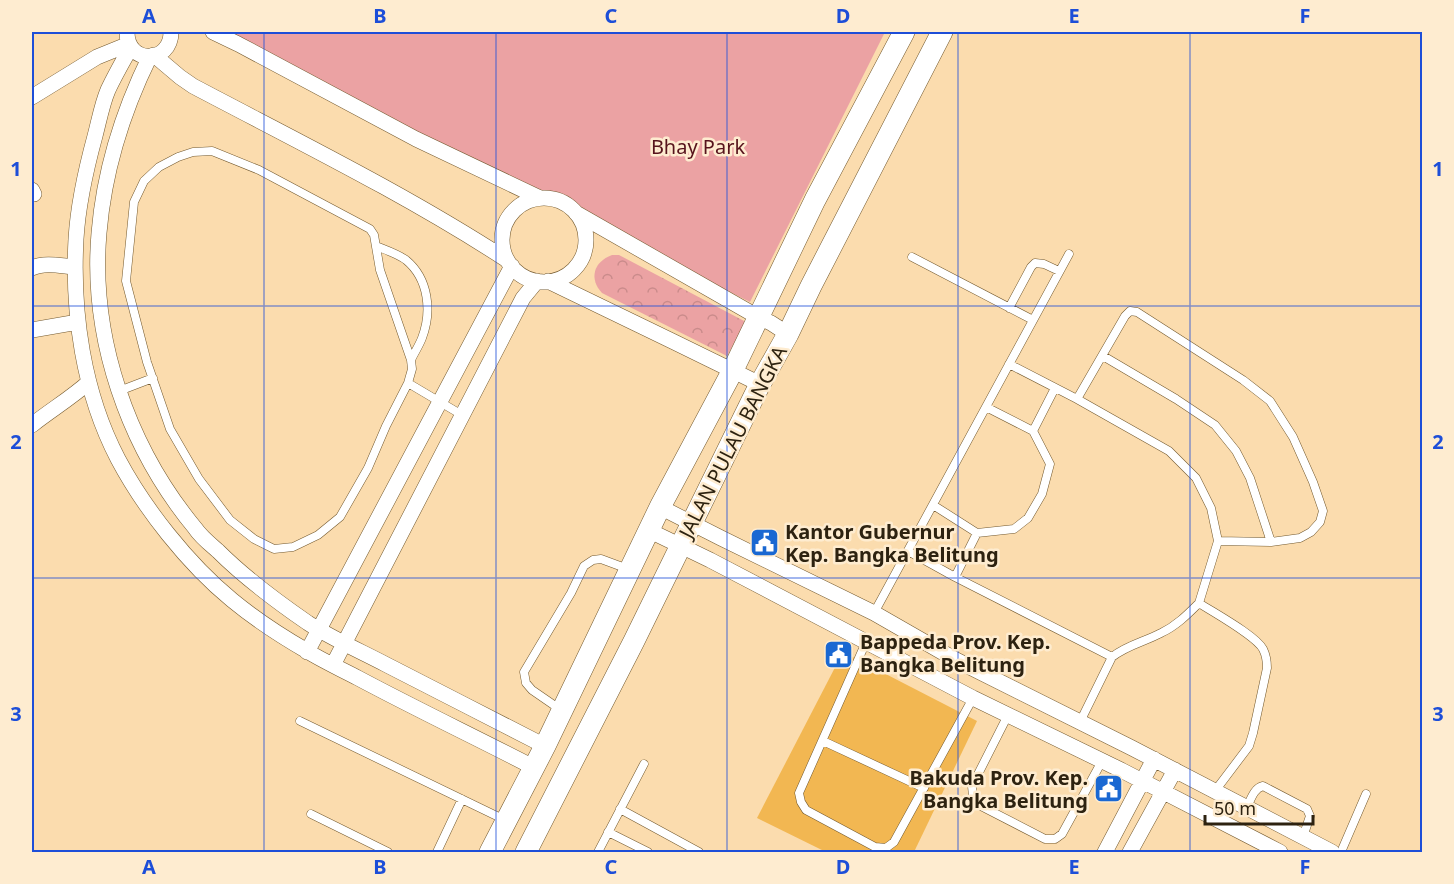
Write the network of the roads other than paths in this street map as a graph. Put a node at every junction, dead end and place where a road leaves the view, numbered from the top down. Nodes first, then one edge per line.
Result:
1 (171, 32) edge
2 (213, 32) edge
3 (942, 32) edge
4 (900, 39) edge
5 (129, 41) edge
6 (152, 56) junction
7 (32, 97) edge
8 (540, 198) junction
9 (576, 213) junction
10 (376, 246) junction
11 (1069, 254) dead end
12 (912, 256) dead end
13 (510, 263) junction
14 (75, 267) junction
15 (32, 268) edge
16 (1059, 271) junction
17 (543, 281) junction
18 (1009, 308) junction
19 (758, 317) junction
20 (1033, 320) junction
21 (78, 322) junction
22 (32, 330) edge
23 (788, 334) junction
24 (1103, 356) junction
25 (411, 360) junction
26 (1009, 364) junction
27 (733, 370) junction
28 (153, 378) junction
29 (89, 382) junction
30 (408, 384) junction
31 (760, 384) junction
32 (1055, 388) junction
33 (119, 391) junction
34 (1077, 399) junction
35 (440, 402) junction
36 (986, 407) junction
37 (462, 415) junction
38 (32, 425) edge
39 (1033, 431) junction
40 (933, 505) junction
41 (660, 507) junction
42 (691, 523) junction
43 (648, 530) junction
44 (977, 532) junction
45 (1218, 541) junction
46 (1271, 542) junction
47 (680, 545) junction
48 (908, 550) junction
49 (630, 569) junction
50 (956, 576) junction
51 (1199, 603) junction
52 (874, 613) junction
53 (320, 630) junction
54 (344, 642) junction
55 (867, 642) junction
56 (307, 652) junction
57 (1112, 657) junction
58 (333, 664) junction
59 (973, 698) junction
60 (562, 711) junction
61 (1008, 715) junction
62 (300, 722) dead end
63 (1080, 722) junction
64 (823, 741) junction
65 (545, 746) junction
66 (1154, 759) junction
67 (1102, 761) junction
68 (644, 764) dead end
69 (533, 766) junction
70 (1175, 770) junction
71 (1143, 781) junction
72 (924, 788) junction
73 (1215, 791) junction
74 (1164, 792) junction
75 (1366, 794) dead end
76 (462, 799) junction
77 (1247, 807) junction
78 (620, 809) junction
79 (311, 814) dead end
80 (506, 821) junction
81 (608, 832) junction
82 (1303, 837) junction
83 (388, 852) edge
84 (437, 852) edge
85 (490, 852) edge
86 (526, 852) edge
87 (598, 852) edge
88 (648, 852) edge
89 (699, 852) edge
90 (1105, 852) edge
91 (1130, 852) edge
92 (1280, 852) edge
93 (1332, 852) edge
94 (1341, 852) edge

1 - 6 street
2 - 8 street
3 - 23 main road, JALAN PULAU BANGKA
4 - 19 main road, JALAN PULAU BANGKA
5 - 6 street
5 - 7 street
5 - 14 street
6 - 13 street
6 - 33 street
8 - 9 street
8 - 13 street
9 - 17 street
9 - 19 street
10 - 25 lane
10 - 25 lane
10 - 28 lane
11 - 16 lane
12 - 18 lane
13 - 17 street
13 - 35 street
14 - 15 street
14 - 21 street
16 - 18 lane
16 - 20 lane
17 - 27 street
17 - 37 street
18 - 20 lane
19 - 23 street
19 - 27 main road, JALAN PULAU BANGKA
20 - 26 lane
21 - 22 street
21 - 29 street
23 - 31 main road, JALAN PULAU BANGKA
24 - 34 lane
24 - 46 lane
24 - 46 lane
25 - 30 lane
26 - 32 lane
26 - 36 lane
27 - 31 street
27 - 41 main road, JALAN PULAU BANGKA
28 - 30 lane
28 - 33 lane
29 - 38 street
29 - 56 street
30 - 35 lane
31 - 42 main road, JALAN PULAU BANGKA
32 - 34 lane
32 - 39 lane
33 - 53 street
34 - 45 lane
35 - 37 lane
35 - 53 street
36 - 39 lane
36 - 40 lane
37 - 54 street
39 - 44 lane
40 - 44 lane
40 - 48 lane
41 - 42 street
41 - 43 main road, JALAN PULAU BANGKA
42 - 47 main road, JALAN PULAU BANGKA
42 - 52 street
43 - 47 street
43 - 49 main road, JALAN PULAU BANGKA
44 - 50 lane
45 - 46 lane
45 - 51 lane
47 - 55 street
47 - 86 main road, JALAN PULAU BANGKA
48 - 50 lane
48 - 52 lane
49 - 60 main road, JALAN PULAU BANGKA
49 - 60 lane
50 - 57 lane
51 - 57 lane
51 - 73 lane
52 - 63 street
53 - 54 street
53 - 56 street
54 - 58 street
54 - 65 street
55 - 59 street
55 - 64 lane
56 - 58 street
57 - 63 lane
58 - 69 street
59 - 61 street
59 - 72 lane
60 - 65 main road, JALAN PULAU BANGKA
61 - 67 street
61 - 67 lane
62 - 76 lane
63 - 66 street
64 - 72 lane
64 - 72 lane
65 - 69 main road, JALAN PULAU BANGKA
66 - 70 street
66 - 71 street
67 - 71 street
68 - 78 lane
69 - 80 main road, JALAN PULAU BANGKA
70 - 73 street
70 - 74 street
71 - 74 street
71 - 90 street
73 - 77 street
74 - 91 street
74 - 92 street
75 - 94 lane
76 - 80 lane
76 - 84 lane
77 - 82 street
77 - 82 lane
78 - 81 lane
78 - 89 lane
79 - 83 lane
80 - 85 main road, JALAN PULAU BANGKA
81 - 87 lane
81 - 88 lane
82 - 93 street

